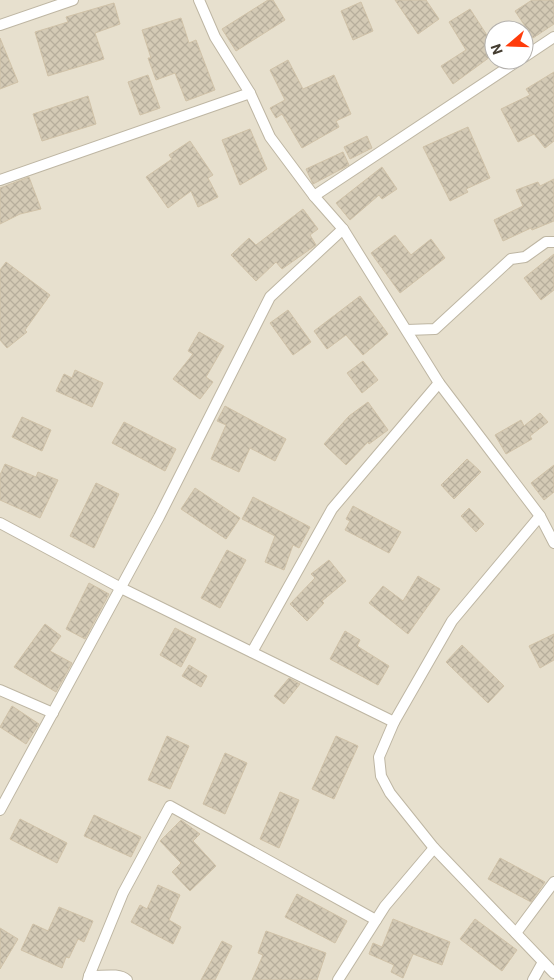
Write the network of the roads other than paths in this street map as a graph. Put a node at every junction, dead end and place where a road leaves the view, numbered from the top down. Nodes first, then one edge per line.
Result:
1 (73, 0) edge
2 (199, 0) edge
3 (0, 25) edge
4 (554, 37) edge
5 (534, 50) edge
6 (504, 70) edge
7 (250, 93) junction
8 (0, 180) edge
9 (314, 196) junction
10 (343, 229) junction
11 (554, 242) edge
12 (407, 330) junction
13 (439, 383) junction
14 (540, 516) junction
15 (0, 523) edge
16 (554, 543) edge
17 (121, 588) junction
18 (252, 652) junction
19 (0, 690) edge
20 (53, 713) junction
21 (394, 722) junction
22 (0, 810) edge
23 (434, 848) junction
24 (554, 882) edge
25 (376, 920) junction
26 (516, 933) junction
27 (543, 962) junction
28 (554, 974) edge
29 (89, 978) edge
30 (127, 980) edge
31 (338, 980) edge
32 (534, 980) edge

1 - 3 street
2 - 7 street
4 - 5 street
6 - 9 street
7 - 8 street
7 - 9 street
9 - 10 street
10 - 12 street
10 - 17 street
11 - 12 street
12 - 13 street
13 - 14 street
13 - 18 street
14 - 16 street
14 - 21 street
15 - 17 street
17 - 18 street
17 - 20 street
18 - 21 street
19 - 20 street
20 - 22 street
21 - 23 street
23 - 25 street
23 - 26 street
24 - 26 street
25 - 29 street
25 - 31 street
26 - 27 street
27 - 28 street
27 - 32 street
29 - 30 street

